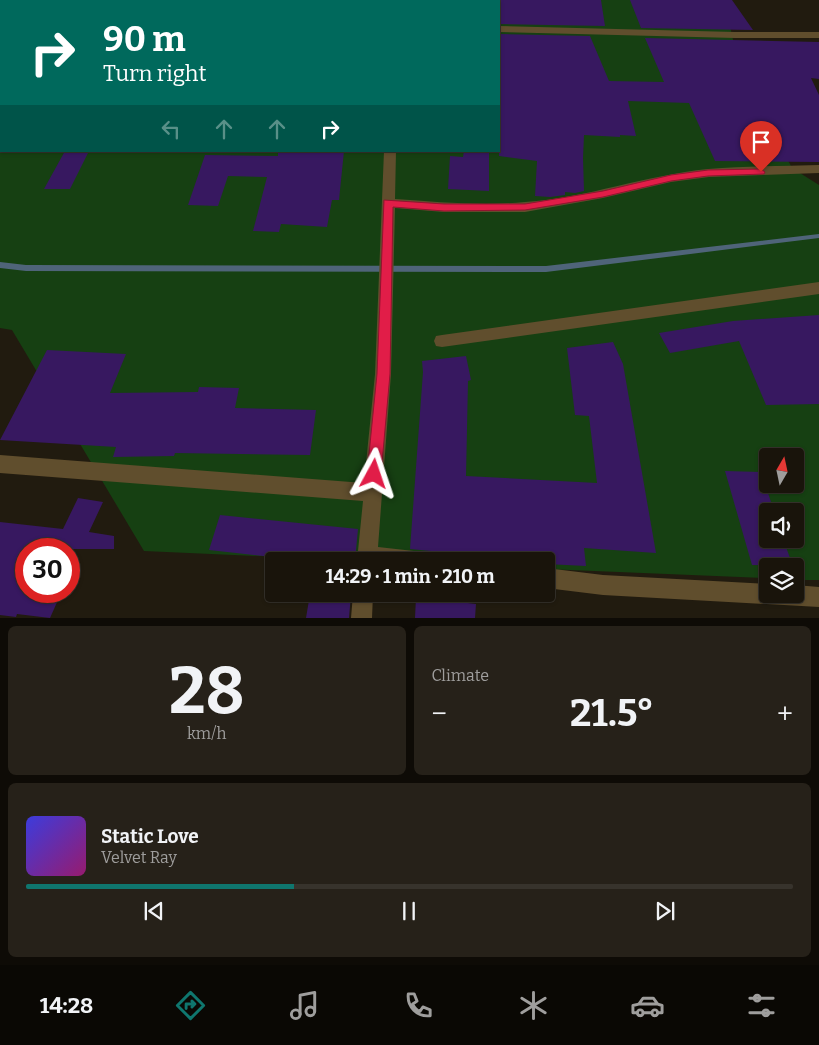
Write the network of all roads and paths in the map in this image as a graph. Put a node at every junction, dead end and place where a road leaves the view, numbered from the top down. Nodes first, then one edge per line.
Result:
1 (500, 28) edge
2 (819, 35) edge
3 (390, 152) edge
4 (819, 169) edge
5 (388, 206) junction
6 (819, 288) edge
7 (442, 341) dead end
8 (0, 464) edge
9 (372, 493) junction
10 (367, 552) edge
11 (555, 579) edge
12 (819, 597) edge
13 (362, 602) edge
14 (361, 618) edge

1 - 2 street
3 - 5 street
4 - 5 street
5 - 9 street
6 - 7 street
8 - 9 street
9 - 10 street
11 - 12 street
13 - 14 street

